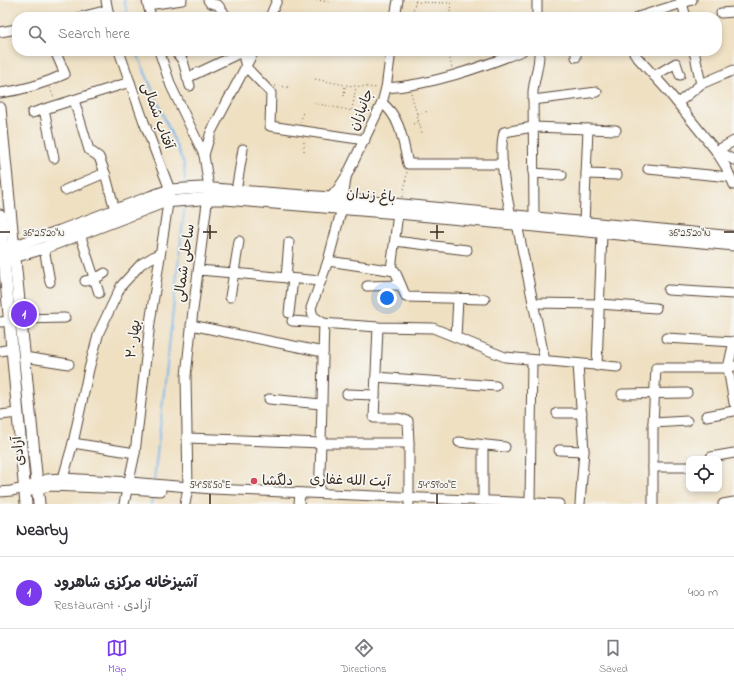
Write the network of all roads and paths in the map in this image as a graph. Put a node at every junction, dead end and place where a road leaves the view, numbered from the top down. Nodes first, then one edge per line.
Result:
1 (106, 0) edge
2 (182, 0) edge
3 (208, 0) edge
4 (277, 0) edge
5 (316, 0) edge
6 (398, 0) edge
7 (451, 0) edge
8 (537, 0) edge
9 (692, 0) edge
10 (415, 1) edge
11 (218, 2) edge
12 (330, 2) dead end
13 (682, 2) edge
14 (147, 3) edge
15 (451, 3) junction
16 (109, 12) edge
17 (224, 12) edge
18 (272, 12) edge
19 (397, 12) edge
20 (412, 12) edge
21 (450, 12) dead end
22 (537, 12) edge
23 (653, 12) edge
24 (685, 12) edge
25 (734, 12) edge
26 (722, 13) edge
27 (12, 31) edge
28 (0, 32) edge
29 (57, 56) edge
30 (120, 56) edge
31 (161, 56) edge
32 (179, 56) edge
33 (233, 56) edge
34 (243, 56) edge
35 (252, 56) edge
36 (390, 56) edge
37 (449, 56) edge
38 (507, 56) edge
39 (540, 56) edge
40 (636, 56) edge
41 (695, 56) edge
42 (246, 67) junction
43 (734, 70) edge
44 (454, 74) junction
45 (680, 75) dead end
46 (654, 76) junction
47 (315, 79) dead end
48 (48, 82) junction
49 (130, 82) junction
50 (701, 84) junction
51 (345, 85) junction
52 (410, 85) junction
53 (288, 86) dead end
54 (356, 87) junction
55 (267, 88) junction
56 (386, 88) junction
57 (597, 92) dead end
58 (0, 93) edge
59 (344, 96) dead end
60 (74, 100) junction
61 (533, 100) junction
62 (314, 103) dead end
63 (382, 103) junction
64 (678, 103) junction
65 (56, 105) junction
66 (0, 108) edge
67 (44, 109) junction
68 (352, 110) junction
69 (303, 111) dead end
70 (429, 111) dead end
71 (360, 112) junction
72 (32, 113) dead end
73 (417, 114) junction
74 (376, 116) junction
75 (359, 119) dead end
76 (419, 122) junction
77 (413, 124) dead end
78 (533, 127) junction
79 (588, 129) junction
80 (616, 130) dead end
81 (302, 131) junction
82 (422, 133) dead end
83 (365, 140) junction
84 (734, 141) edge
85 (242, 149) dead end
86 (304, 151) dead end
87 (716, 151) junction
88 (204, 155) junction
89 (54, 158) dead end
90 (734, 160) edge
91 (408, 164) junction
92 (503, 164) junction
93 (648, 169) dead end
94 (105, 173) junction
95 (534, 173) junction
96 (586, 174) junction
97 (347, 175) junction
98 (562, 175) dead end
99 (618, 175) dead end
100 (730, 176) junction
101 (734, 186) edge
102 (65, 190) dead end
103 (236, 191) junction
104 (205, 193) junction
105 (173, 195) junction
106 (330, 198) junction
107 (343, 204) junction
108 (400, 209) junction
109 (115, 210) junction
110 (0, 215) edge
111 (534, 218) junction
112 (514, 220) junction
113 (584, 223) junction
114 (602, 233) junction
115 (80, 234) junction
116 (734, 237) edge
117 (239, 241) dead end
118 (395, 241) junction
119 (290, 242) dead end
120 (734, 245) edge
121 (44, 248) junction
122 (467, 250) dead end
123 (160, 253) junction
124 (6, 255) edge
125 (328, 261) junction
126 (199, 270) junction
127 (391, 270) junction
128 (105, 273) dead end
129 (234, 274) junction
130 (95, 279) junction
131 (290, 279) junction
132 (84, 281) dead end
133 (50, 282) dead end
134 (321, 282) junction
135 (401, 285) junction
136 (367, 286) dead end
137 (668, 290) dead end
138 (99, 293) dead end
139 (734, 294) edge
140 (230, 297) dead end
141 (458, 298) junction
142 (485, 299) dead end
143 (533, 303) junction
144 (599, 304) junction
145 (656, 308) dead end
146 (65, 318) dead end
147 (10, 321) edge
148 (324, 323) junction
149 (191, 325) junction
150 (378, 327) junction
151 (456, 337) junction
152 (666, 338) dead end
153 (734, 341) edge
154 (12, 349) junction
155 (0, 351) edge
156 (323, 352) junction
157 (24, 357) junction
158 (532, 360) junction
159 (545, 361) junction
160 (69, 364) dead end
161 (578, 364) junction
162 (597, 366) junction
163 (617, 367) dead end
164 (731, 367) edge
165 (376, 377) junction
166 (496, 386) dead end
167 (687, 393) dead end
168 (347, 394) dead end
169 (622, 394) dead end
170 (654, 394) junction
171 (375, 395) junction
172 (269, 400) dead end
173 (734, 403) edge
174 (321, 404) junction
175 (734, 411) edge
176 (18, 413) junction
177 (557, 413) dead end
178 (582, 413) junction
179 (0, 415) edge
180 (706, 416) dead end
181 (687, 421) dead end
182 (653, 423) junction
183 (187, 438) junction
184 (459, 442) dead end
185 (73, 443) junction
186 (322, 443) junction
187 (409, 443) junction
188 (483, 444) junction
189 (506, 447) dead end
190 (559, 450) dead end
191 (584, 451) junction
192 (135, 453) junction
193 (734, 453) edge
194 (717, 456) edge
195 (653, 466) junction
196 (686, 467) edge
197 (63, 478) junction
198 (38, 486) junction
199 (133, 486) junction
200 (188, 489) junction
201 (0, 492) edge
202 (300, 493) junction
203 (319, 493) junction
204 (25, 495) edge
205 (0, 496) edge
206 (409, 500) edge
207 (483, 501) junction
208 (734, 502) edge
209 (530, 503) junction
210 (39, 504) edge
211 (124, 504) edge
212 (185, 504) edge
213 (299, 504) edge
214 (559, 504) edge
215 (580, 504) edge
216 (653, 504) edge
217 (723, 504) edge

1 - 16 street
2 - 14 street
3 - 11 street
4 - 18 street
5 - 12 path
6 - 19 street
7 - 15 path
8 - 22 street
9 - 13 street
10 - 15 path
10 - 20 path
11 - 17 street
13 - 23 street
13 - 24 street
15 - 21 path
25 - 26 street
27 - 28 street
29 - 48 street
30 - 49 street, آفتاب شمالی
31 - 88 street, ساحلی شمالی
32 - 33 street
34 - 42 street
35 - 42 street
36 - 56 street, جانبازان
37 - 44 path
38 - 44 street
39 - 61 street
40 - 46 street
41 - 50 street
42 - 55 street
42 - 88 street
43 - 50 street
44 - 52 street
45 - 46 street
46 - 64 street
47 - 51 path
48 - 58 street
48 - 65 path
49 - 60 street
49 - 105 street, آفتاب شمالی
50 - 64 street
51 - 54 path
51 - 59 path
52 - 56 street
52 - 73 path
53 - 55 path
54 - 56 path
54 - 68 path
55 - 81 street
56 - 63 street, جانبازان
57 - 61 street
60 - 65 street
60 - 94 street
61 - 78 street
62 - 68 path
63 - 74 street, جانبازان
63 - 91 street
64 - 87 street
65 - 67 street
66 - 124 main road, آزادی
67 - 72 street
67 - 89 street
68 - 71 path
69 - 81 path
70 - 73 path
71 - 74 path
71 - 75 path
73 - 76 path
74 - 83 street, جانبازان
76 - 77 path
76 - 82 path
78 - 79 street
78 - 92 street
78 - 95 street
79 - 80 street
79 - 96 street
81 - 83 street
81 - 86 path
83 - 97 street, جانبازان
84 - 87 street
85 - 103 street
87 - 90 street
87 - 100 street
88 - 104 street, ساحلی شمالی
91 - 92 street
91 - 108 path
92 - 112 street
93 - 100 street
94 - 102 street
94 - 109 street
95 - 98 street
95 - 111 street
96 - 99 street
96 - 113 street
97 - 106 street, جانبازان
97 - 107 street, جانبازان
100 - 101 street
103 - 104 main road, باغ زندان
103 - 106 main road, باغ زندان
104 - 105 main road, باغ زندان
104 - 107 main road, باغ زندان
104 - 126 street, ساحلی شمالی
105 - 109 main road, باغ زندان
105 - 115 main road, باغ زندان
105 - 123 street, بهار ۲۰
106 - 107 main road, باغ زندان
107 - 108 main road, باغ زندان
107 - 125 street, جانبازان
108 - 112 main road, باغ زندان
108 - 118 street
109 - 124 main road, باغ زندان
110 - 124 main road, آزادی
111 - 112 main road, باغ زندان
111 - 113 main road, باغ زندان
112 - 114 main road, باغ زندان
112 - 143 street
113 - 116 main road, باغ زندان
114 - 120 main road, باغ زندان
114 - 144 street
115 - 121 main road, باغ زندان
115 - 130 street
117 - 129 street
118 - 122 street
118 - 127 street
119 - 131 street
121 - 124 main road, باغ زندان
121 - 133 street
123 - 185 street
123 - 192 street, بهار ۲۰
124 - 147 main road, آزادی
125 - 127 street
125 - 134 street, جانبازان
126 - 129 street
126 - 149 street, ساحلی شمالی
127 - 135 street
128 - 130 street
129 - 131 street
129 - 140 street
130 - 132 street
130 - 138 street
131 - 134 street
131 - 148 street
134 - 148 street, جانبازان
135 - 136 street
135 - 141 street
137 - 139 street
141 - 142 street
141 - 151 street
143 - 144 street
143 - 159 street
144 - 145 street
144 - 162 street
146 - 147 street
147 - 154 main road, آزادی
147 - 157 main road, آزادی
148 - 150 street
148 - 156 street
149 - 156 street
149 - 183 street, ساحلی شمالی
150 - 151 street
150 - 165 street
151 - 158 street
152 - 153 street
153 - 164 street
154 - 155 street
154 - 176 main road, آزادی
156 - 174 street
157 - 160 street
157 - 198 main road, آزادی
158 - 159 street
158 - 209 street
159 - 161 street
161 - 162 street
161 - 178 street
162 - 163 street
164 - 170 street
164 - 173 street
165 - 166 street
165 - 171 street
167 - 170 street
168 - 171 street
169 - 170 street
170 - 182 street
171 - 187 street
172 - 174 street
174 - 186 street
175 - 180 street
176 - 179 street
176 - 204 main road, آزادی
177 - 178 street
178 - 191 street
181 - 182 street
182 - 195 street
183 - 186 street
183 - 200 street, ساحلی شمالی
184 - 188 street
185 - 192 street
185 - 197 street
186 - 187 street
186 - 203 street
187 - 206 street
188 - 189 street
188 - 207 street
190 - 191 street
191 - 215 street
192 - 199 street, بهار ۲۰
193 - 194 street
195 - 196 street
195 - 216 street
197 - 198 street
197 - 199 street
198 - 199 street
198 - 204 street
198 - 210 main road, آزادی
199 - 200 street, آیت الله غفاری
199 - 211 street, بهار ۲۰
200 - 202 street, آیت الله غفاری
200 - 212 street, ساحلی شمالی
201 - 204 street
202 - 203 street, آیت الله غفاری
202 - 213 street
203 - 206 street, آیت الله غفاری
204 - 205 street
206 - 207 street, آیت الله غفاری
207 - 209 street, آیت الله غفاری
208 - 217 street
209 - 214 street, آیت الله غفاری

